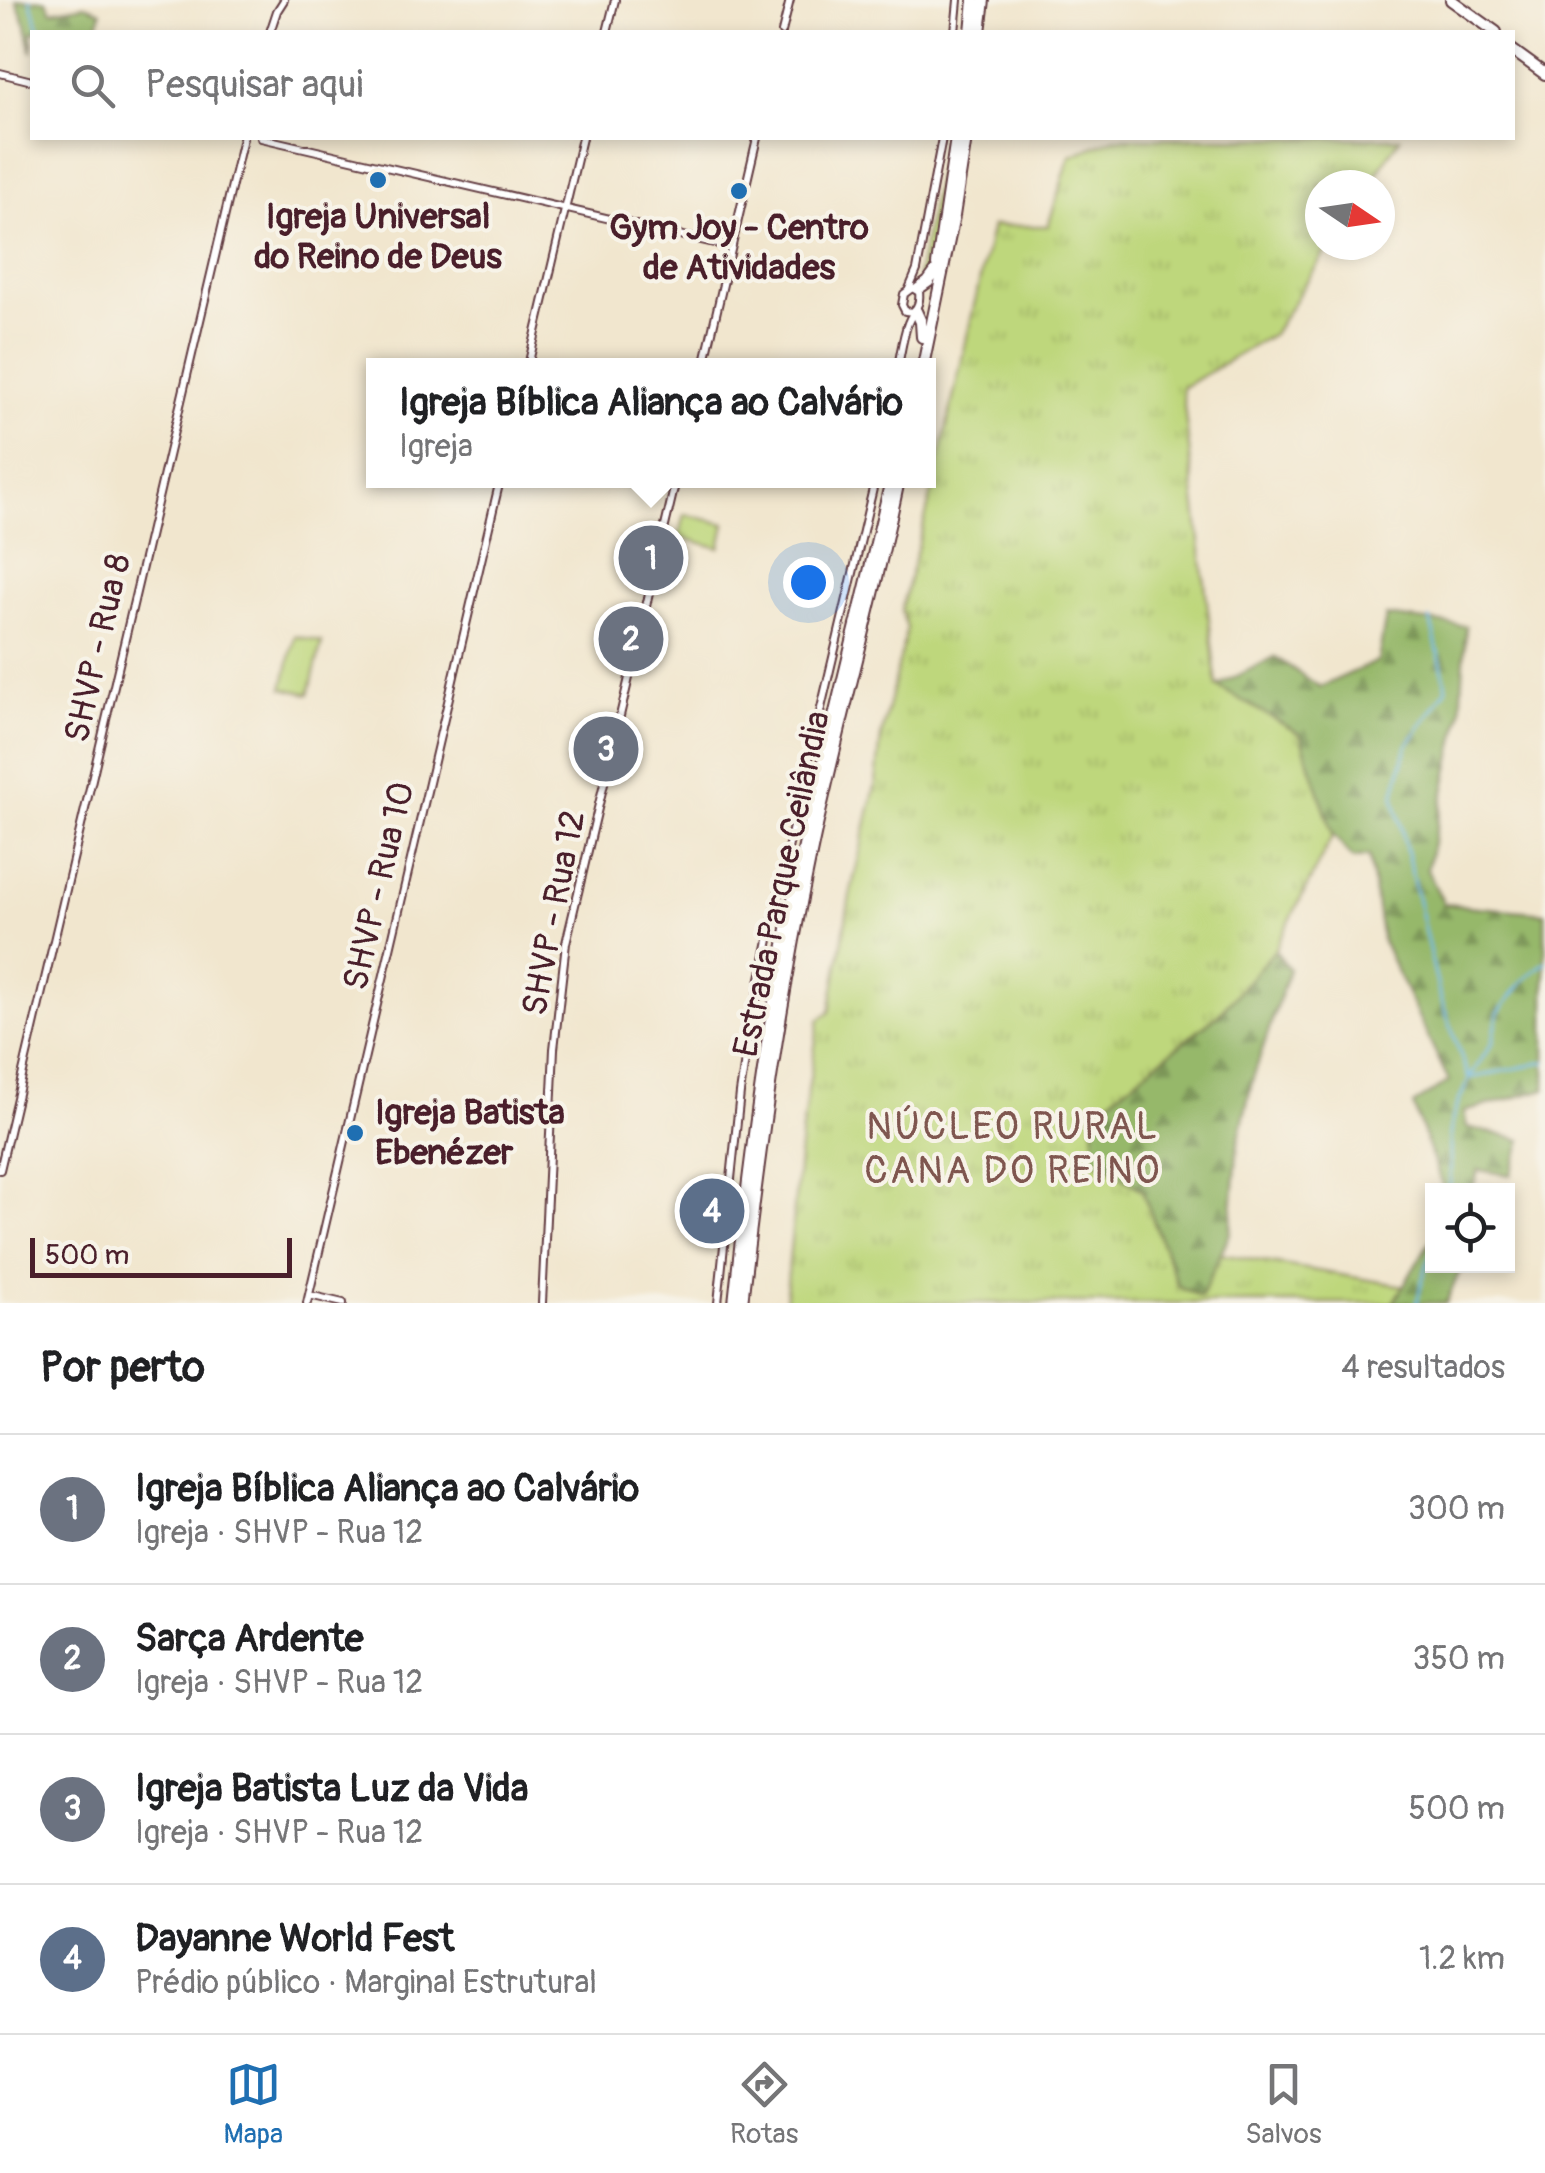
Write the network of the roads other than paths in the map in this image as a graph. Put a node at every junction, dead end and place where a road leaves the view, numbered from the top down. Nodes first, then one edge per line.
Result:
1 (284, 0) edge
2 (614, 0) edge
3 (790, 0) edge
4 (958, 0) edge
5 (974, 0) edge
6 (984, 0) edge
7 (1448, 0) edge
8 (271, 30) edge
9 (607, 30) edge
10 (782, 30) edge
11 (955, 30) edge
12 (971, 30) edge
13 (980, 30) edge
14 (1486, 30) edge
15 (1493, 30) edge
16 (1515, 50) edge
17 (1545, 71) edge
18 (0, 72) edge
19 (30, 80) edge
20 (243, 140) edge
21 (270, 140) edge
22 (582, 140) edge
23 (757, 140) edge
24 (942, 140) edge
25 (956, 140) edge
26 (966, 140) edge
27 (565, 209) junction
28 (731, 247) junction
29 (934, 274) junction
30 (915, 284) junction
31 (912, 312) junction
32 (908, 323) junction
33 (922, 333) junction
34 (530, 358) edge
35 (706, 358) edge
36 (900, 358) edge
37 (920, 358) edge
38 (922, 358) edge
39 (498, 488) edge
40 (674, 488) edge
41 (873, 488) edge
42 (889, 488) edge
43 (898, 488) edge
44 (0, 1170) edge
45 (308, 1299) edge
46 (343, 1303) edge
47 (542, 1303) edge
48 (718, 1303) edge
49 (734, 1303) edge
50 (742, 1303) edge

1 - 8 street
2 - 9 street
3 - 10 street
4 - 11 street
5 - 12 highway
6 - 13 highway
7 - 14 highway
7 - 15 highway
16 - 17 highway
18 - 19 street
20 - 44 street, SHVP - Rua 8
21 - 27 street
22 - 27 street
23 - 28 street
24 - 30 street
25 - 29 highway
26 - 38 highway
27 - 28 street
27 - 34 street
28 - 35 street
29 - 30 highway
29 - 33 highway
30 - 31 street
30 - 31 street
31 - 32 street
31 - 33 highway
32 - 33 street
32 - 36 street
33 - 37 highway
39 - 45 street, SHVP - Rua 10
40 - 47 street, SHVP - Rua 12
41 - 48 street
42 - 49 highway, Estrada Parque Ceilândia
43 - 50 highway, Estrada Parque Ceilândia
45 - 46 street

